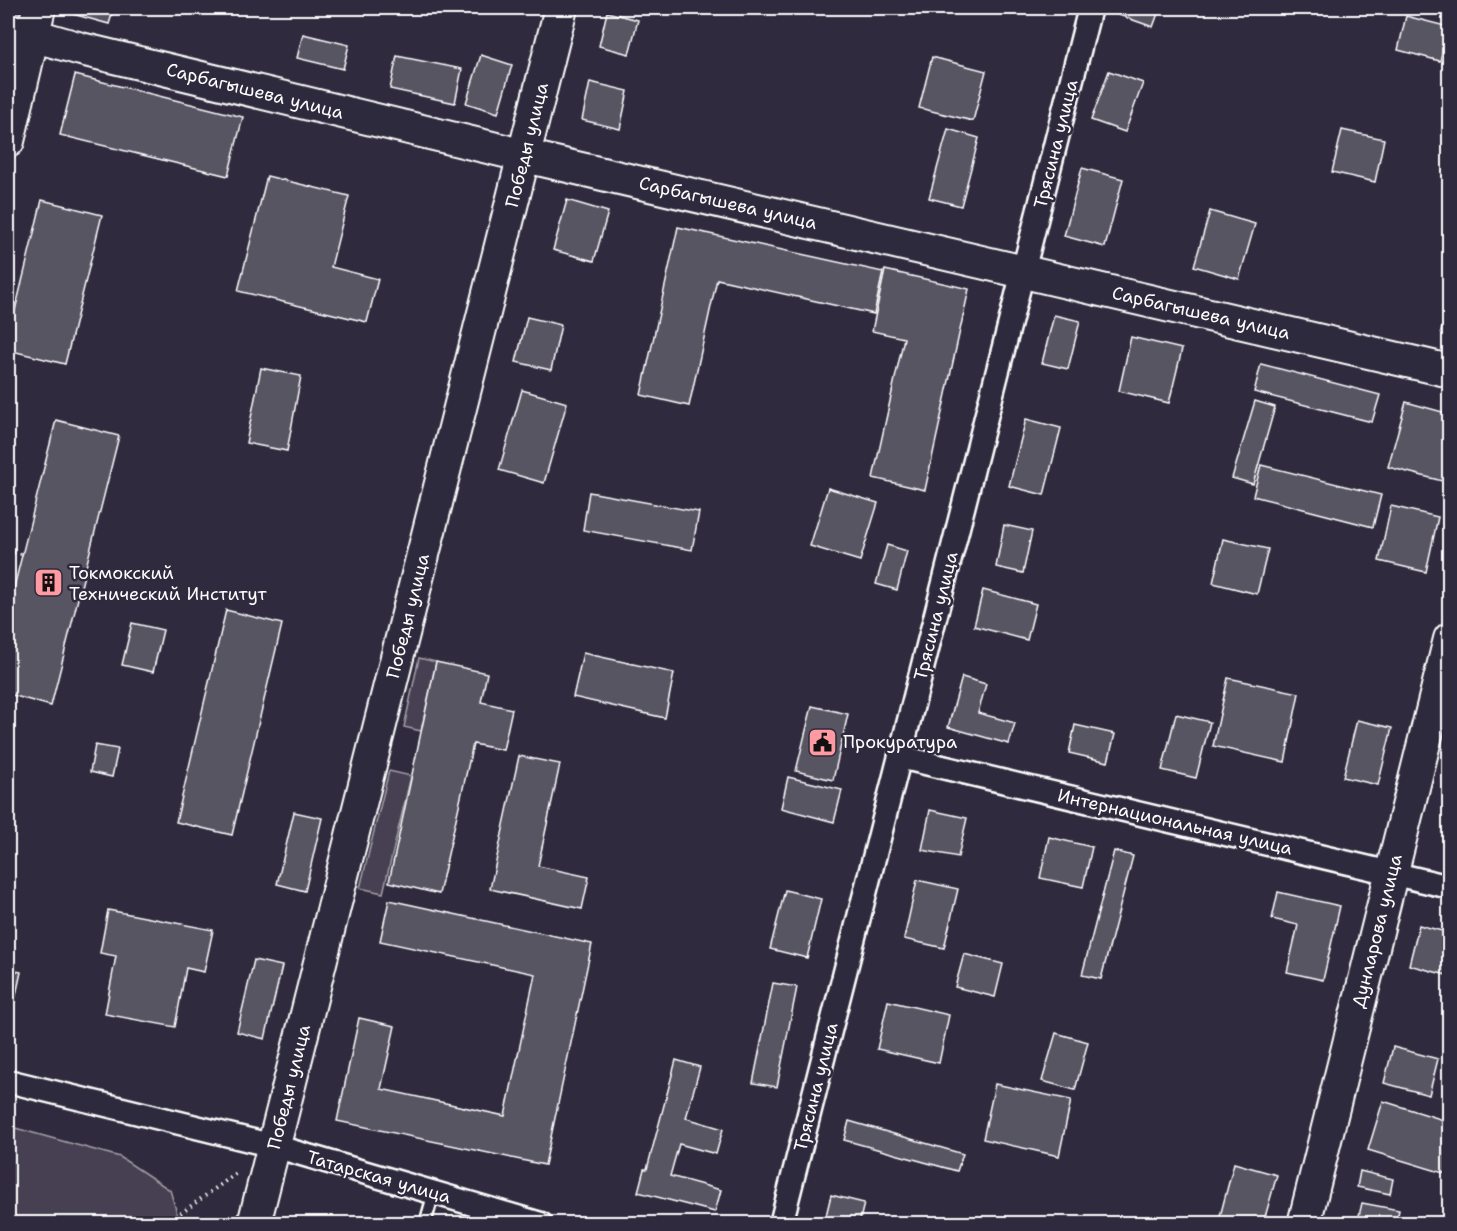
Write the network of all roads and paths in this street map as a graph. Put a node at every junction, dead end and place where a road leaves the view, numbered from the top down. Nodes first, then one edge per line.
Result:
1 (561, 8) edge
2 (1090, 8) edge
3 (26, 23) edge
4 (8, 141) edge
5 (525, 156) junction
6 (1023, 272) junction
7 (1449, 371) edge
8 (8, 551) edge
9 (22, 554) dead end
10 (1449, 639) edge
11 (900, 757) junction
12 (1392, 873) junction
13 (1449, 887) edge
14 (8, 1081) edge
15 (274, 1146) junction
16 (434, 1192) junction
17 (166, 1224) edge
18 (254, 1224) edge
19 (425, 1224) edge
20 (541, 1224) edge
21 (781, 1224) edge
22 (1304, 1224) edge

1 - 5 main road, Победы улица
2 - 6 street, Трясина улица
3 - 4 main road
3 - 5 main road, Сарбагышева улица
5 - 6 main road, Сарбагышева улица
5 - 15 main road, Победы улица
6 - 7 main road, Сарбагышева улица
6 - 11 street, Трясина улица
8 - 9 path
10 - 12 main road, Дунларова улица
11 - 12 street, Интернациональная улица
11 - 21 street, Трясина улица
12 - 13 street, Интернациональная улица
12 - 22 main road, Дунларова улица
14 - 15 street, Татарская улица
15 - 16 street, Татарская улица
15 - 17 path
15 - 18 main road, Победы улица
16 - 19 lane
16 - 20 street, Татарская улица

